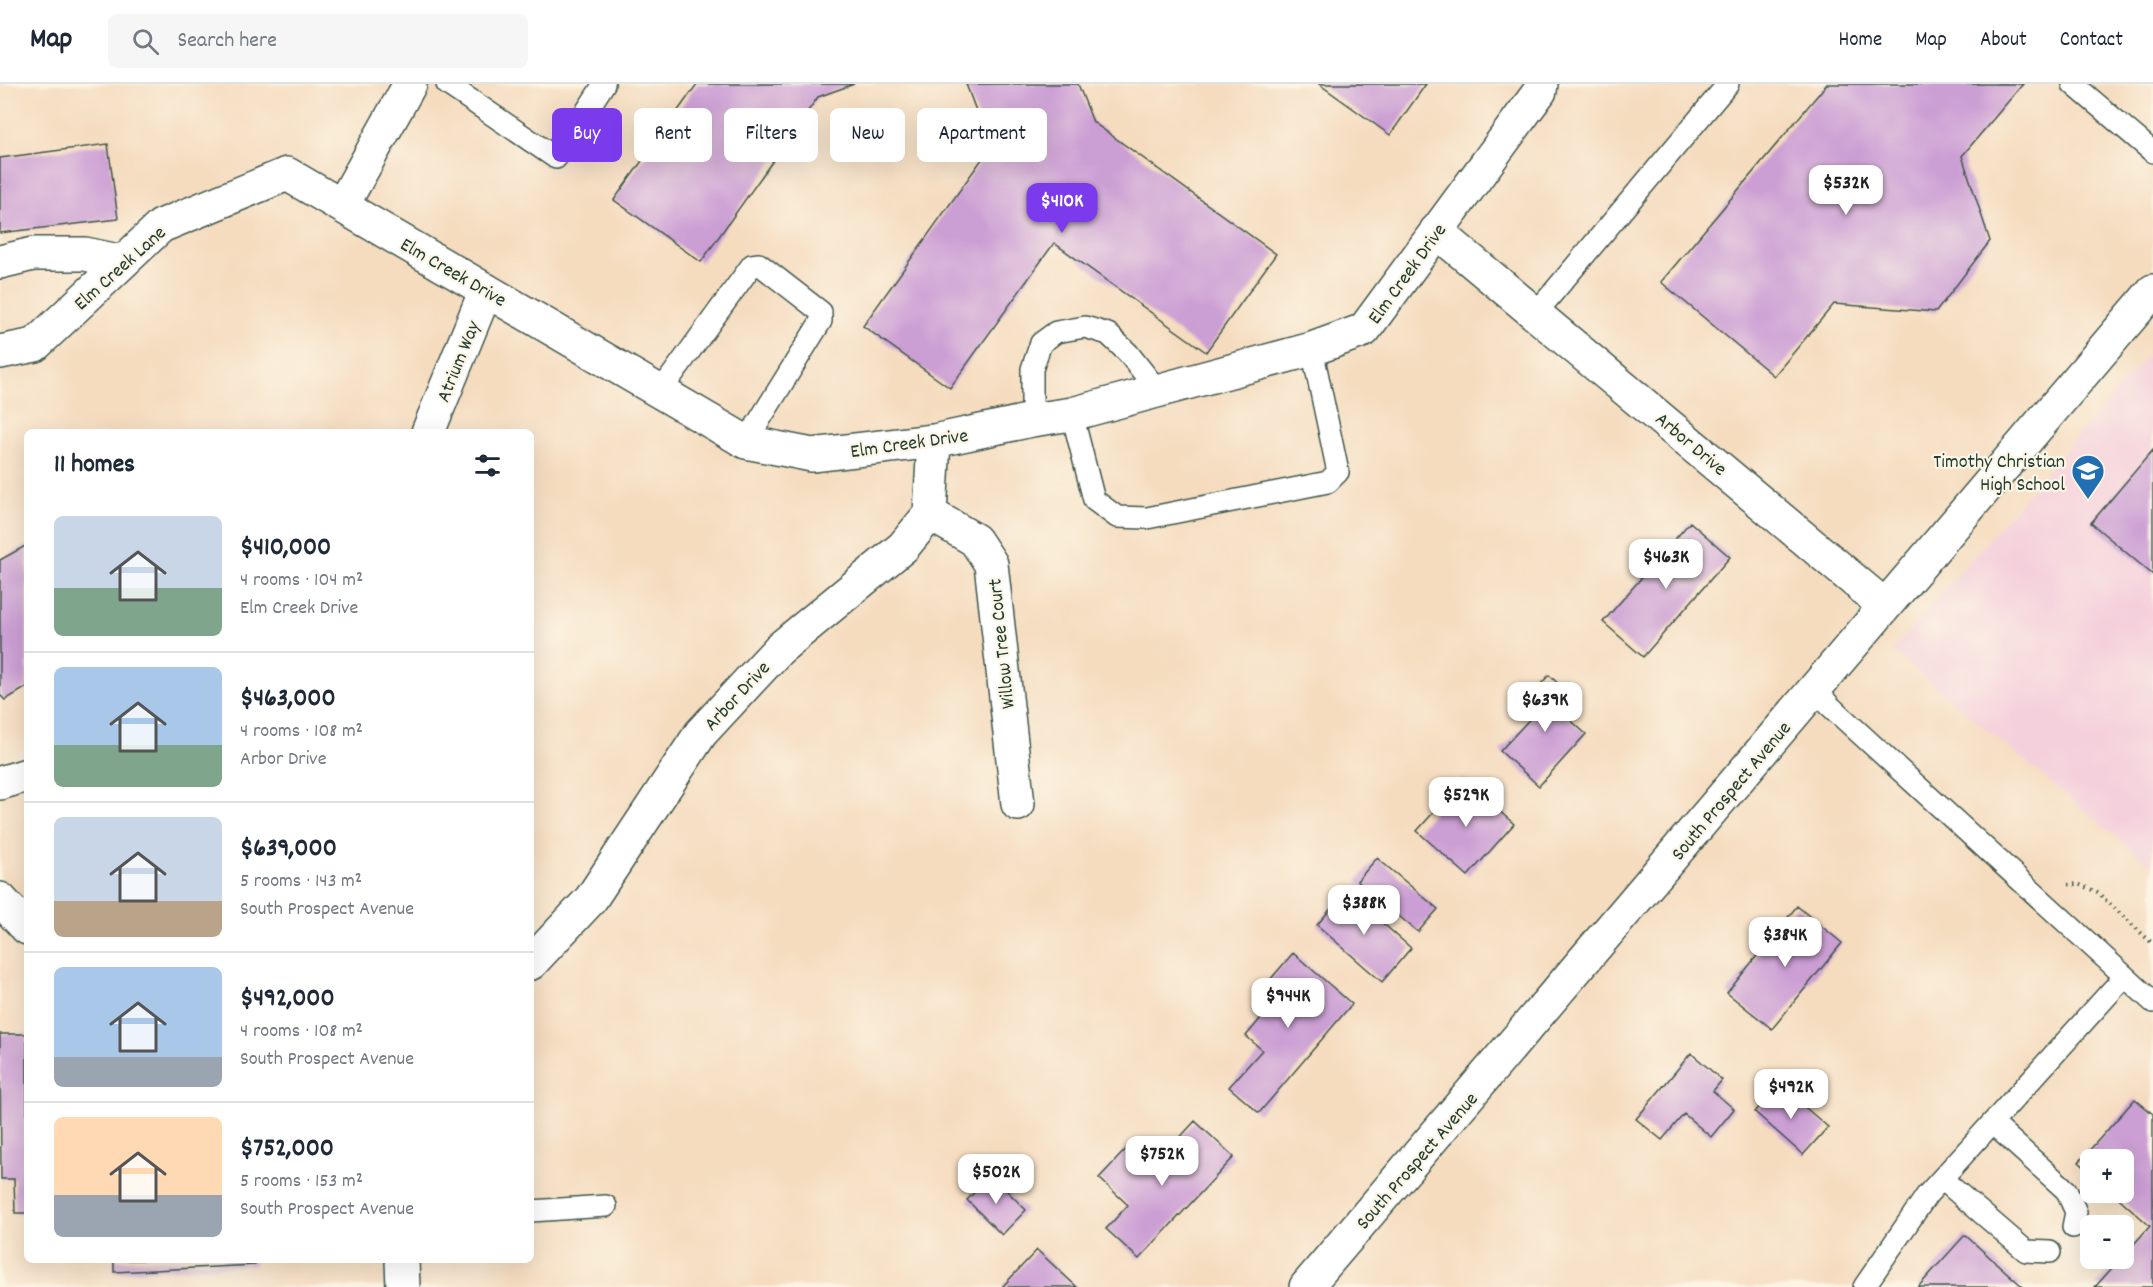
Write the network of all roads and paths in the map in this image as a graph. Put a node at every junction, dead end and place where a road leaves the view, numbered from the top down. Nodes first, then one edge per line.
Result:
1 (410, 84) edge
2 (447, 84) edge
3 (603, 84) edge
4 (1541, 84) edge
5 (1728, 84) edge
6 (2073, 84) edge
7 (2153, 152) edge
8 (342, 206) junction
9 (1437, 231) junction
10 (0, 262) edge
11 (123, 262) junction
12 (486, 291) junction
13 (2153, 291) edge
14 (1536, 313) junction
15 (1312, 349) junction
16 (0, 352) edge
17 (1158, 391) junction
18 (660, 392) junction
19 (1072, 414) junction
20 (1032, 420) junction
21 (429, 429) edge
22 (934, 441) junction
23 (746, 442) junction
24 (930, 514) junction
25 (1885, 606) junction
26 (1815, 689) junction
27 (24, 776) edge
28 (0, 783) edge
29 (1018, 804) dead end
30 (0, 899) edge
31 (2044, 903) junction
32 (24, 925) edge
33 (2153, 944) edge
34 (534, 960) edge
35 (2124, 977) junction
36 (2153, 1002) edge
37 (1992, 1123) junction
38 (1942, 1179) junction
39 (606, 1206) dead end
40 (534, 1211) edge
41 (2073, 1227) dead end
42 (2050, 1252) dead end
43 (402, 1263) edge
44 (403, 1287) edge
45 (1306, 1287) edge
46 (1864, 1287) edge

1 - 8 street
2 - 3 lane
4 - 9 street, Elm Creek Drive
5 - 14 lane
6 - 7 lane
8 - 11 street, Elm Creek Lane
8 - 12 street, Elm Creek Drive
9 - 14 street, Arbor Drive
9 - 15 street, Elm Creek Drive
10 - 11 street
11 - 16 street, Elm Creek Lane
12 - 18 street, Elm Creek Drive
12 - 21 street, Atrium Way
13 - 25 street, South Prospect Avenue
14 - 25 street, Arbor Drive
15 - 17 street, Elm Creek Drive
15 - 19 lane
17 - 19 street, Elm Creek Drive
17 - 20 lane
18 - 23 street, Elm Creek Drive
18 - 23 lane
19 - 20 street, Elm Creek Drive
20 - 22 street, Elm Creek Drive
22 - 23 street, Elm Creek Drive
22 - 24 street
24 - 29 street, Willow Tree Court
24 - 34 street, Arbor Drive
25 - 26 street, South Prospect Avenue
26 - 31 lane
26 - 45 street, South Prospect Avenue
27 - 28 street
30 - 32 street
31 - 33 path
31 - 35 lane
35 - 36 lane
35 - 37 lane
37 - 38 lane
37 - 41 lane
38 - 42 lane
38 - 46 lane
39 - 40 lane
43 - 44 street

